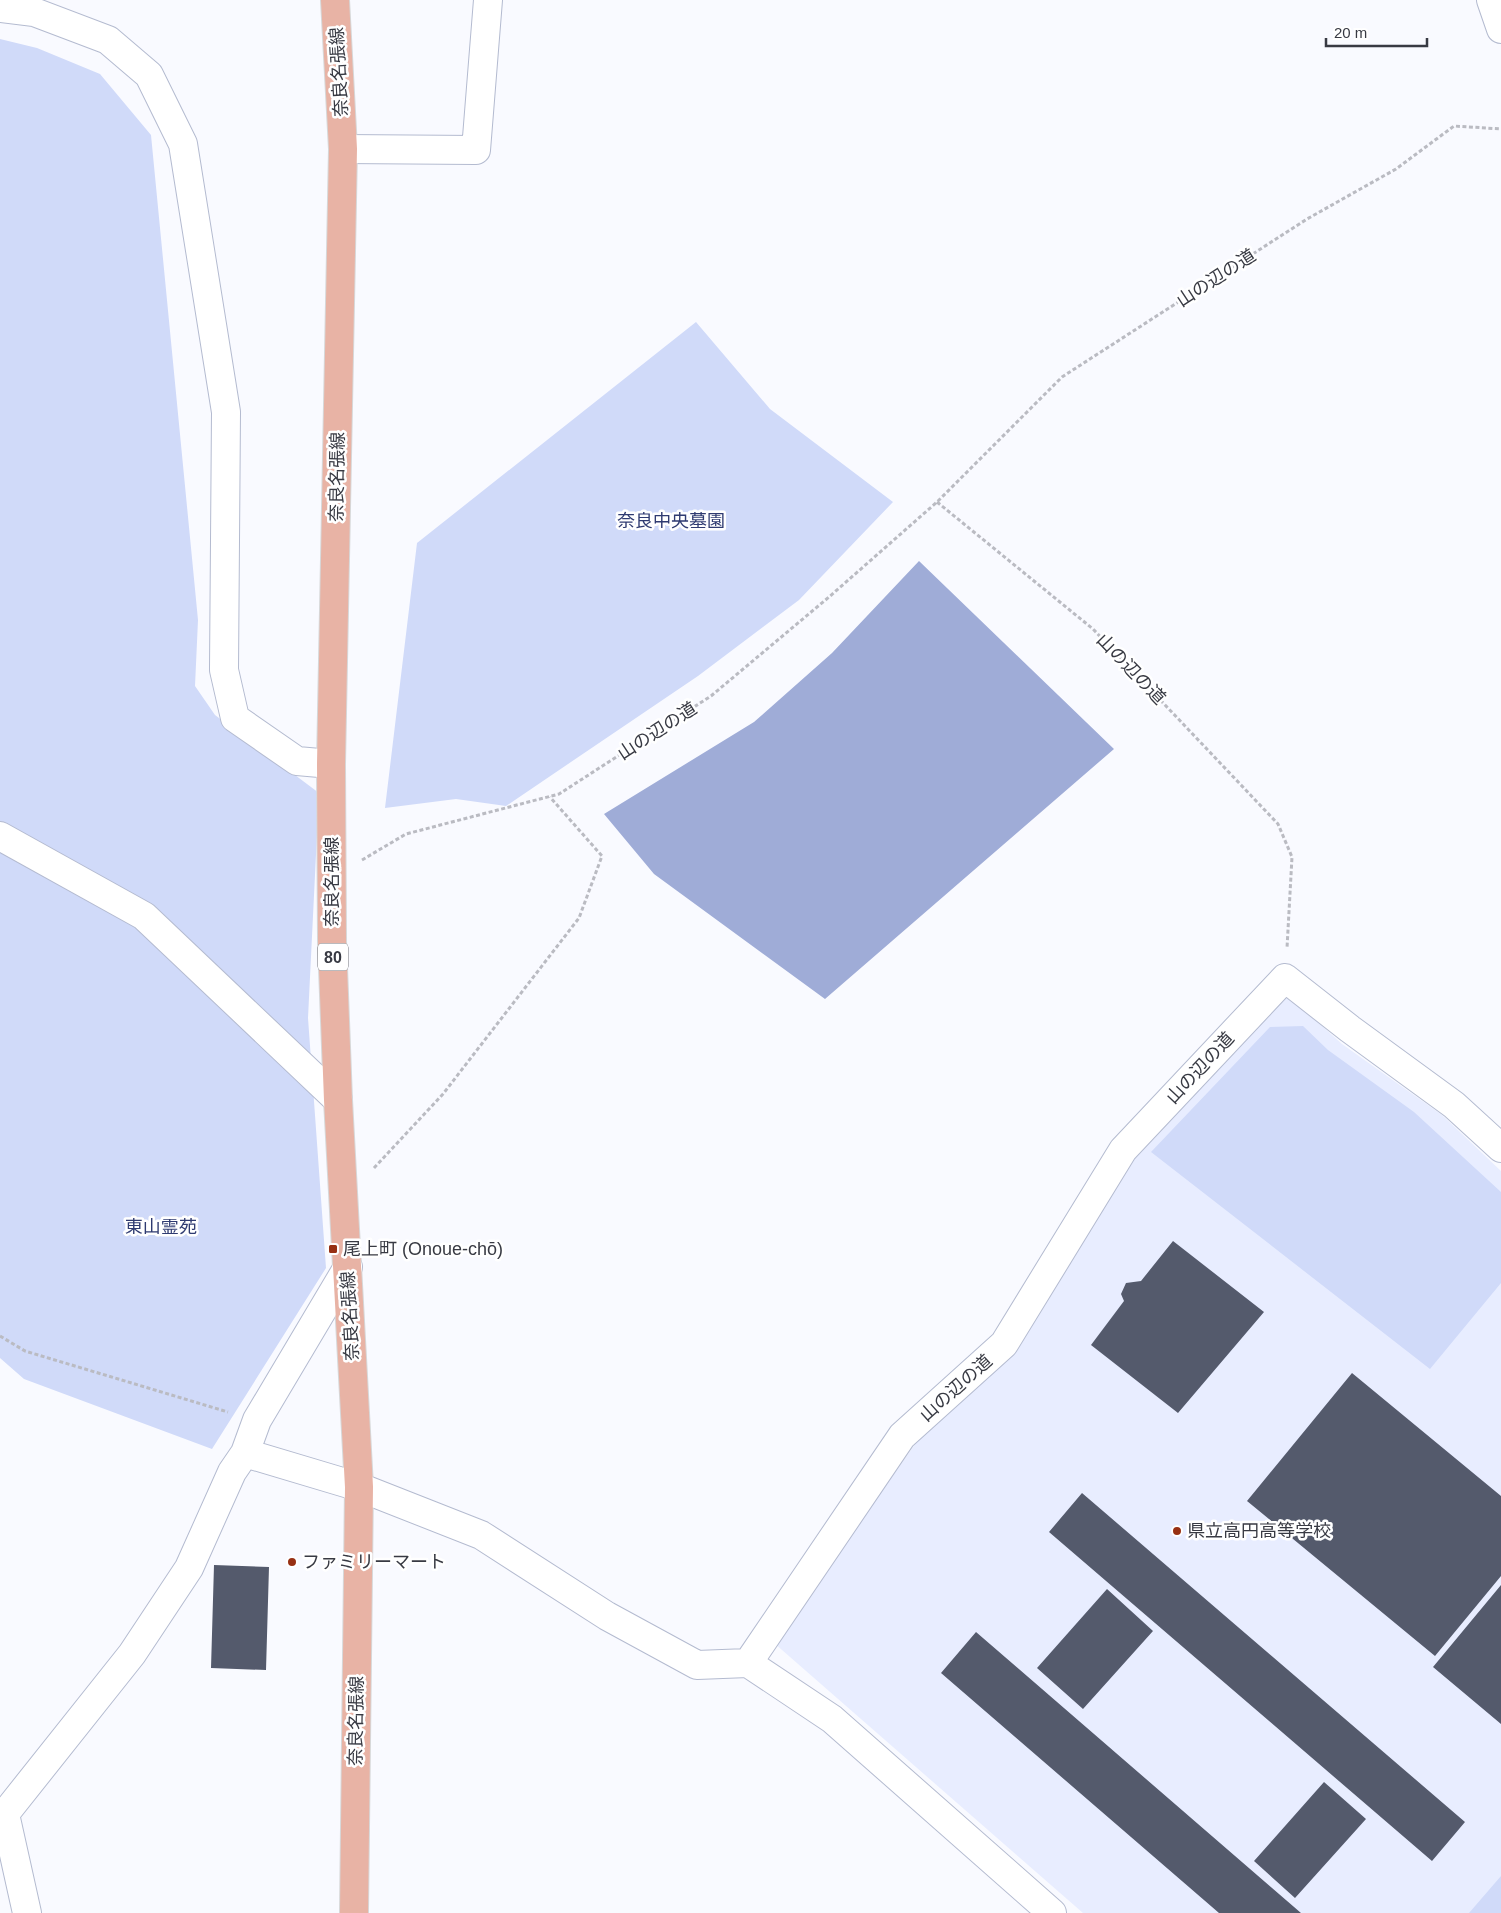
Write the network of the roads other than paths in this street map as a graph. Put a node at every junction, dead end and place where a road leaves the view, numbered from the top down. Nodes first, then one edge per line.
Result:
1 (335, 0) edge
2 (488, 0) edge
3 (1491, 0) edge
4 (0, 8) edge
5 (1501, 29) edge
6 (343, 149) junction
7 (331, 764) junction
8 (0, 836) edge
9 (338, 1100) junction
10 (1501, 1148) edge
11 (348, 1267) junction
12 (245, 1453) junction
13 (359, 1487) junction
14 (748, 1663) junction
15 (2, 1817) edge
16 (27, 1913) edge
17 (354, 1913) edge
18 (1052, 1913) edge

1 - 6 main road, 奈良名張線 / 80
2 - 6 street
3 - 5 street
4 - 7 street
6 - 7 main road, 奈良名張線 / 80
7 - 9 main road, 奈良名張線 / 80
8 - 9 street
9 - 11 main road, 奈良名張線 / 80
10 - 14 street, 山の辺の道
11 - 12 street
11 - 13 main road, 奈良名張線 / 80
12 - 13 street
12 - 15 street
13 - 14 street
13 - 17 main road, 奈良名張線 / 80
14 - 18 street
15 - 16 street

